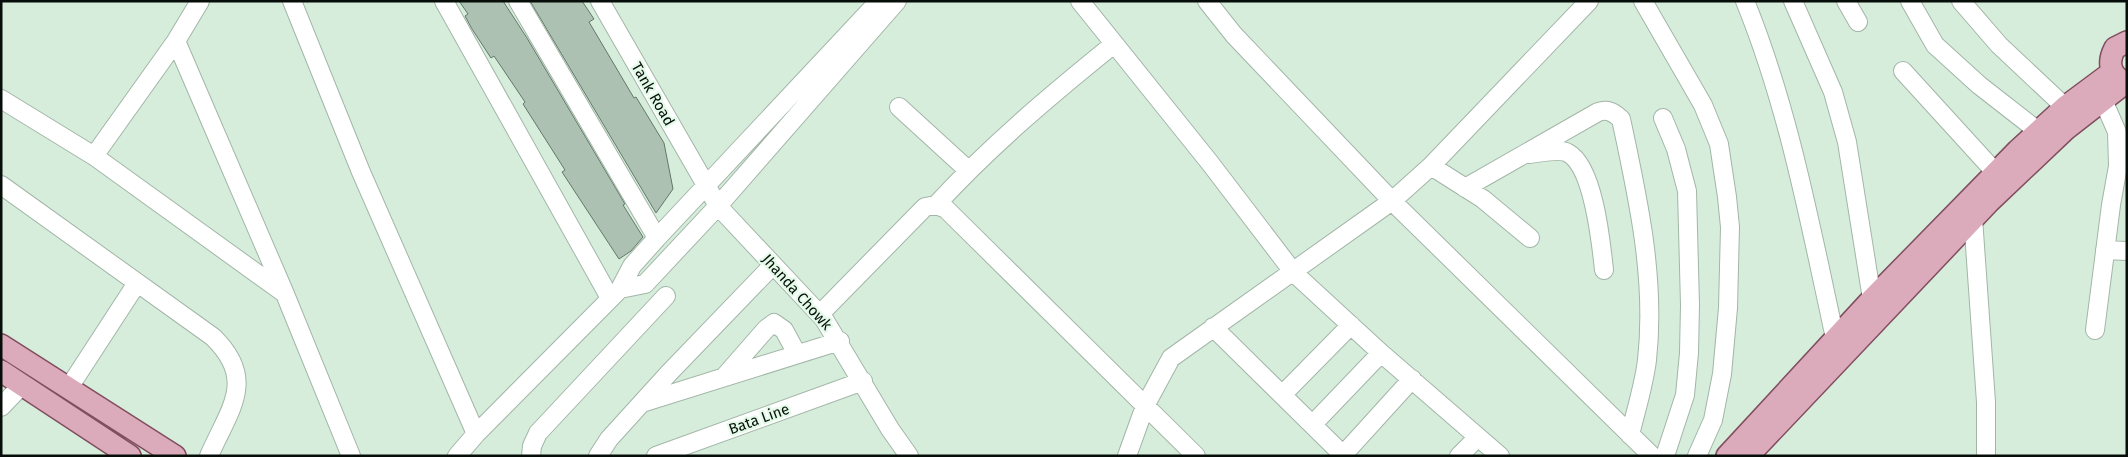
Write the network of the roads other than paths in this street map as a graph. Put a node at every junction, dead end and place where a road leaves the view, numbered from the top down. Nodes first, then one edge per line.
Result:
1 (200, 1) edge
2 (292, 1) edge
3 (444, 1) edge
4 (518, 1) edge
5 (600, 1) edge
6 (879, 1) edge
7 (897, 1) edge
8 (1080, 1) edge
9 (1207, 1) edge
10 (1643, 1) edge
11 (1744, 1) edge
12 (1793, 1) edge
13 (1846, 1) edge
14 (1910, 1) edge
15 (1961, 1) edge
16 (1583, 3) edge
17 (1858, 22) dead end
18 (176, 42) junction
19 (2127, 42) edge
20 (1114, 44) junction
21 (1903, 70) dead end
22 (2121, 79) edge
23 (1, 99) edge
24 (2103, 100) junction
25 (899, 107) dead end
26 (2065, 108) junction
27 (1663, 118) dead end
28 (2038, 131) junction
29 (1524, 154) junction
30 (94, 156) junction
31 (1431, 166) junction
32 (969, 171) junction
33 (1996, 173) junction
34 (1, 185) edge
35 (706, 187) junction
36 (1465, 188) junction
37 (1392, 201) junction
38 (936, 205) junction
39 (718, 206) junction
40 (1973, 218) junction
41 (657, 238) junction
42 (1530, 238) dead end
43 (2105, 250) junction
44 (2127, 251) edge
45 (773, 264) junction
46 (1604, 270) dead end
47 (1294, 273) junction
48 (137, 282) junction
49 (615, 293) junction
50 (285, 294) junction
51 (666, 296) dead end
52 (1872, 299) junction
53 (820, 314) junction
54 (1351, 325) junction
55 (1213, 327) junction
56 (2095, 330) dead end
57 (1835, 338) junction
58 (840, 341) junction
59 (1, 345) edge
60 (1382, 353) junction
61 (797, 354) junction
62 (1, 371) edge
63 (723, 378) junction
64 (1412, 379) junction
65 (863, 381) junction
66 (22, 385) junction
67 (68, 389) junction
68 (1283, 394) junction
69 (642, 403) junction
70 (1145, 406) junction
71 (1, 407) edge
72 (1313, 424) junction
73 (476, 434) junction
74 (1630, 435) junction
75 (1477, 438) junction
76 (1344, 455) edge
77 (130, 456) edge
78 (175, 456) edge
79 (209, 456) edge
80 (351, 456) edge
81 (457, 456) edge
82 (531, 456) edge
83 (598, 456) edge
84 (656, 456) edge
85 (910, 456) edge
86 (1127, 456) edge
87 (1196, 456) edge
88 (1459, 456) edge
89 (1500, 456) edge
90 (1652, 456) edge
91 (1665, 456) edge
92 (1697, 456) edge
93 (1726, 456) edge
94 (1748, 456) edge
95 (1986, 456) edge

1 - 18 street
2 - 73 street
3 - 49 street
4 - 41 street
5 - 35 street, Tank Road
6 - 35 street
7 - 39 street
8 - 20 street
9 - 37 street
10 - 92 street
11 - 57 street
12 - 52 street
13 - 17 street
14 - 28 street
15 - 26 street
16 - 31 street
18 - 30 street
18 - 50 street
19 - 22 main road
20 - 32 street
20 - 47 street
21 - 33 street
22 - 24 main road
22 - 26 main road
23 - 30 street
24 - 40 main road
24 - 43 street
25 - 32 street
26 - 28 main road
27 - 91 street
28 - 33 main road
29 - 36 street
29 - 46 street
29 - 74 street
30 - 50 street
31 - 36 street
31 - 37 street
32 - 38 street
33 - 52 main road
34 - 48 street
35 - 39 street, Jhanda Chowk
35 - 41 street
36 - 42 street
37 - 47 street
37 - 74 street
38 - 53 street
38 - 70 street
39 - 45 street, Jhanda Chowk
39 - 49 street
40 - 94 main road
40 - 95 street
41 - 49 street
43 - 44 street
43 - 56 street
45 - 53 street, Jhanda Chowk
45 - 69 street
47 - 54 street
47 - 55 street
48 - 67 street
48 - 79 street
49 - 73 street
50 - 80 street
51 - 82 street
52 - 57 main road
53 - 58 street, Jhanda Chowk
54 - 60 street
54 - 68 street
55 - 68 street
55 - 70 street
57 - 93 main road
58 - 61 street
58 - 65 street, Jhanda Chowk
59 - 67 main road
60 - 64 street
60 - 72 street
61 - 63 street
61 - 63 street
62 - 66 main road
63 - 69 street
64 - 75 street
64 - 76 street
65 - 84 street, Bata Line
65 - 85 street, Jhanda Chowk
66 - 71 street
66 - 77 main road
67 - 78 main road
68 - 72 street
69 - 83 street
70 - 86 street
70 - 87 street
72 - 76 street
73 - 81 street
74 - 90 street
75 - 88 street
75 - 89 street

